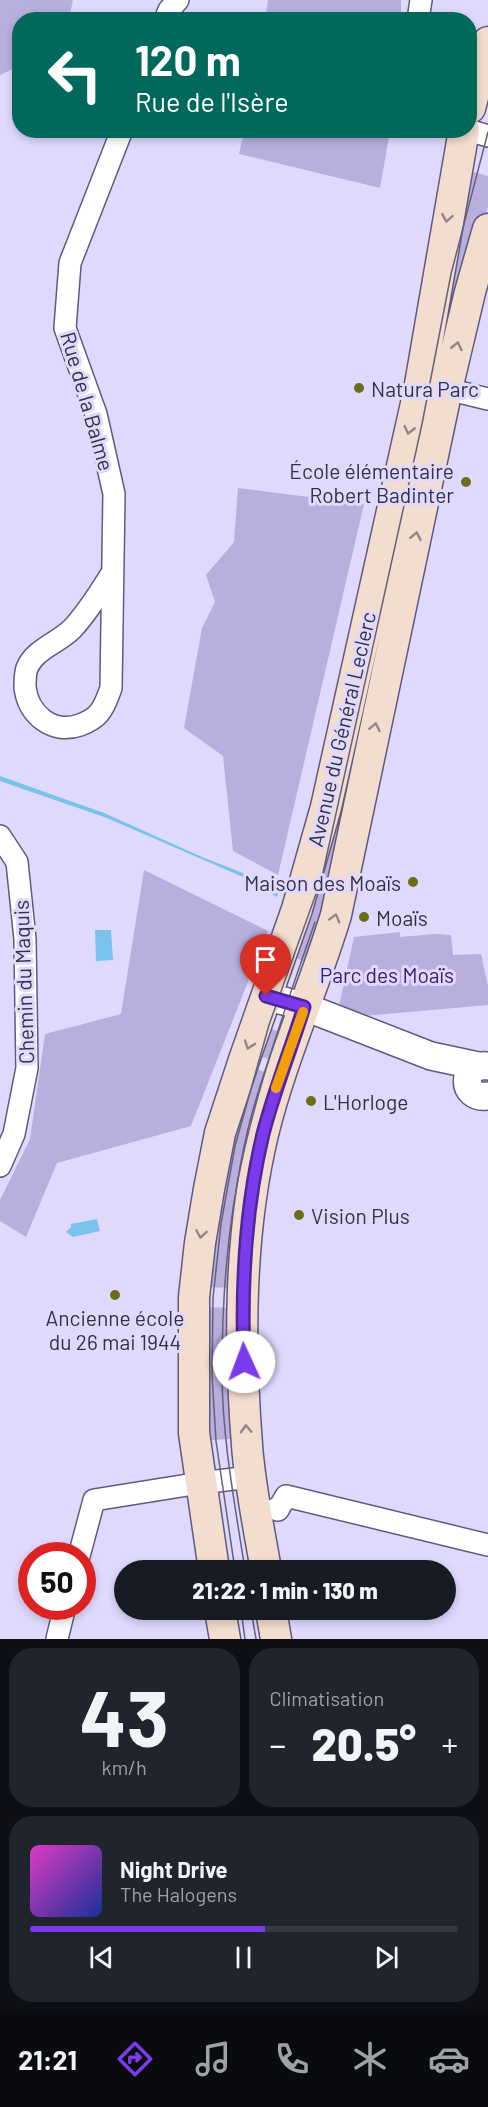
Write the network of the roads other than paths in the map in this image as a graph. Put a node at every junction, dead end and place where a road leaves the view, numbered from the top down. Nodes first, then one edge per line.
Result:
1 (178, 0) edge
2 (168, 12) edge
3 (488, 42) edge
4 (477, 82) edge
5 (119, 138) edge
6 (463, 138) edge
7 (488, 229) edge
8 (447, 389) junction
9 (488, 399) edge
10 (112, 573) junction
11 (0, 836) edge
12 (266, 996) junction
13 (304, 1007) junction
14 (482, 1087) edge
15 (0, 1166) edge
16 (251, 1477) junction
17 (200, 1483) junction
18 (275, 1509) dead end
19 (83, 1542) edge
20 (488, 1545) edge
21 (212, 1560) edge
22 (264, 1560) edge
23 (62, 1620) edge
24 (222, 1620) edge
25 (273, 1620) edge
26 (57, 1639) edge
27 (225, 1639) edge
28 (276, 1639) edge

1 - 2 street
3 - 4 main road
5 - 10 street, Rue de la Balme
6 -> 12 main road, Avenue du Général Leclerc
8 -> 7 main road, Avenue du Général Leclerc
8 - 9 street
13 -> 8 main road, Avenue du Général Leclerc
10 - 10 street, Rue de la Balme
11 - 15 street, Chemin du Maquis
12 - 13 street
12 -> 17 main road, Avenue du Général Leclerc
13 - 14 street
16 -> 13 main road, Avenue du Général Leclerc
16 - 17 street
16 - 22 main road, Avenue du Général Leclerc
17 - 19 street
17 - 21 main road, Avenue du Général Leclerc
18 - 20 street
23 - 26 street
24 - 27 main road
25 - 28 main road

